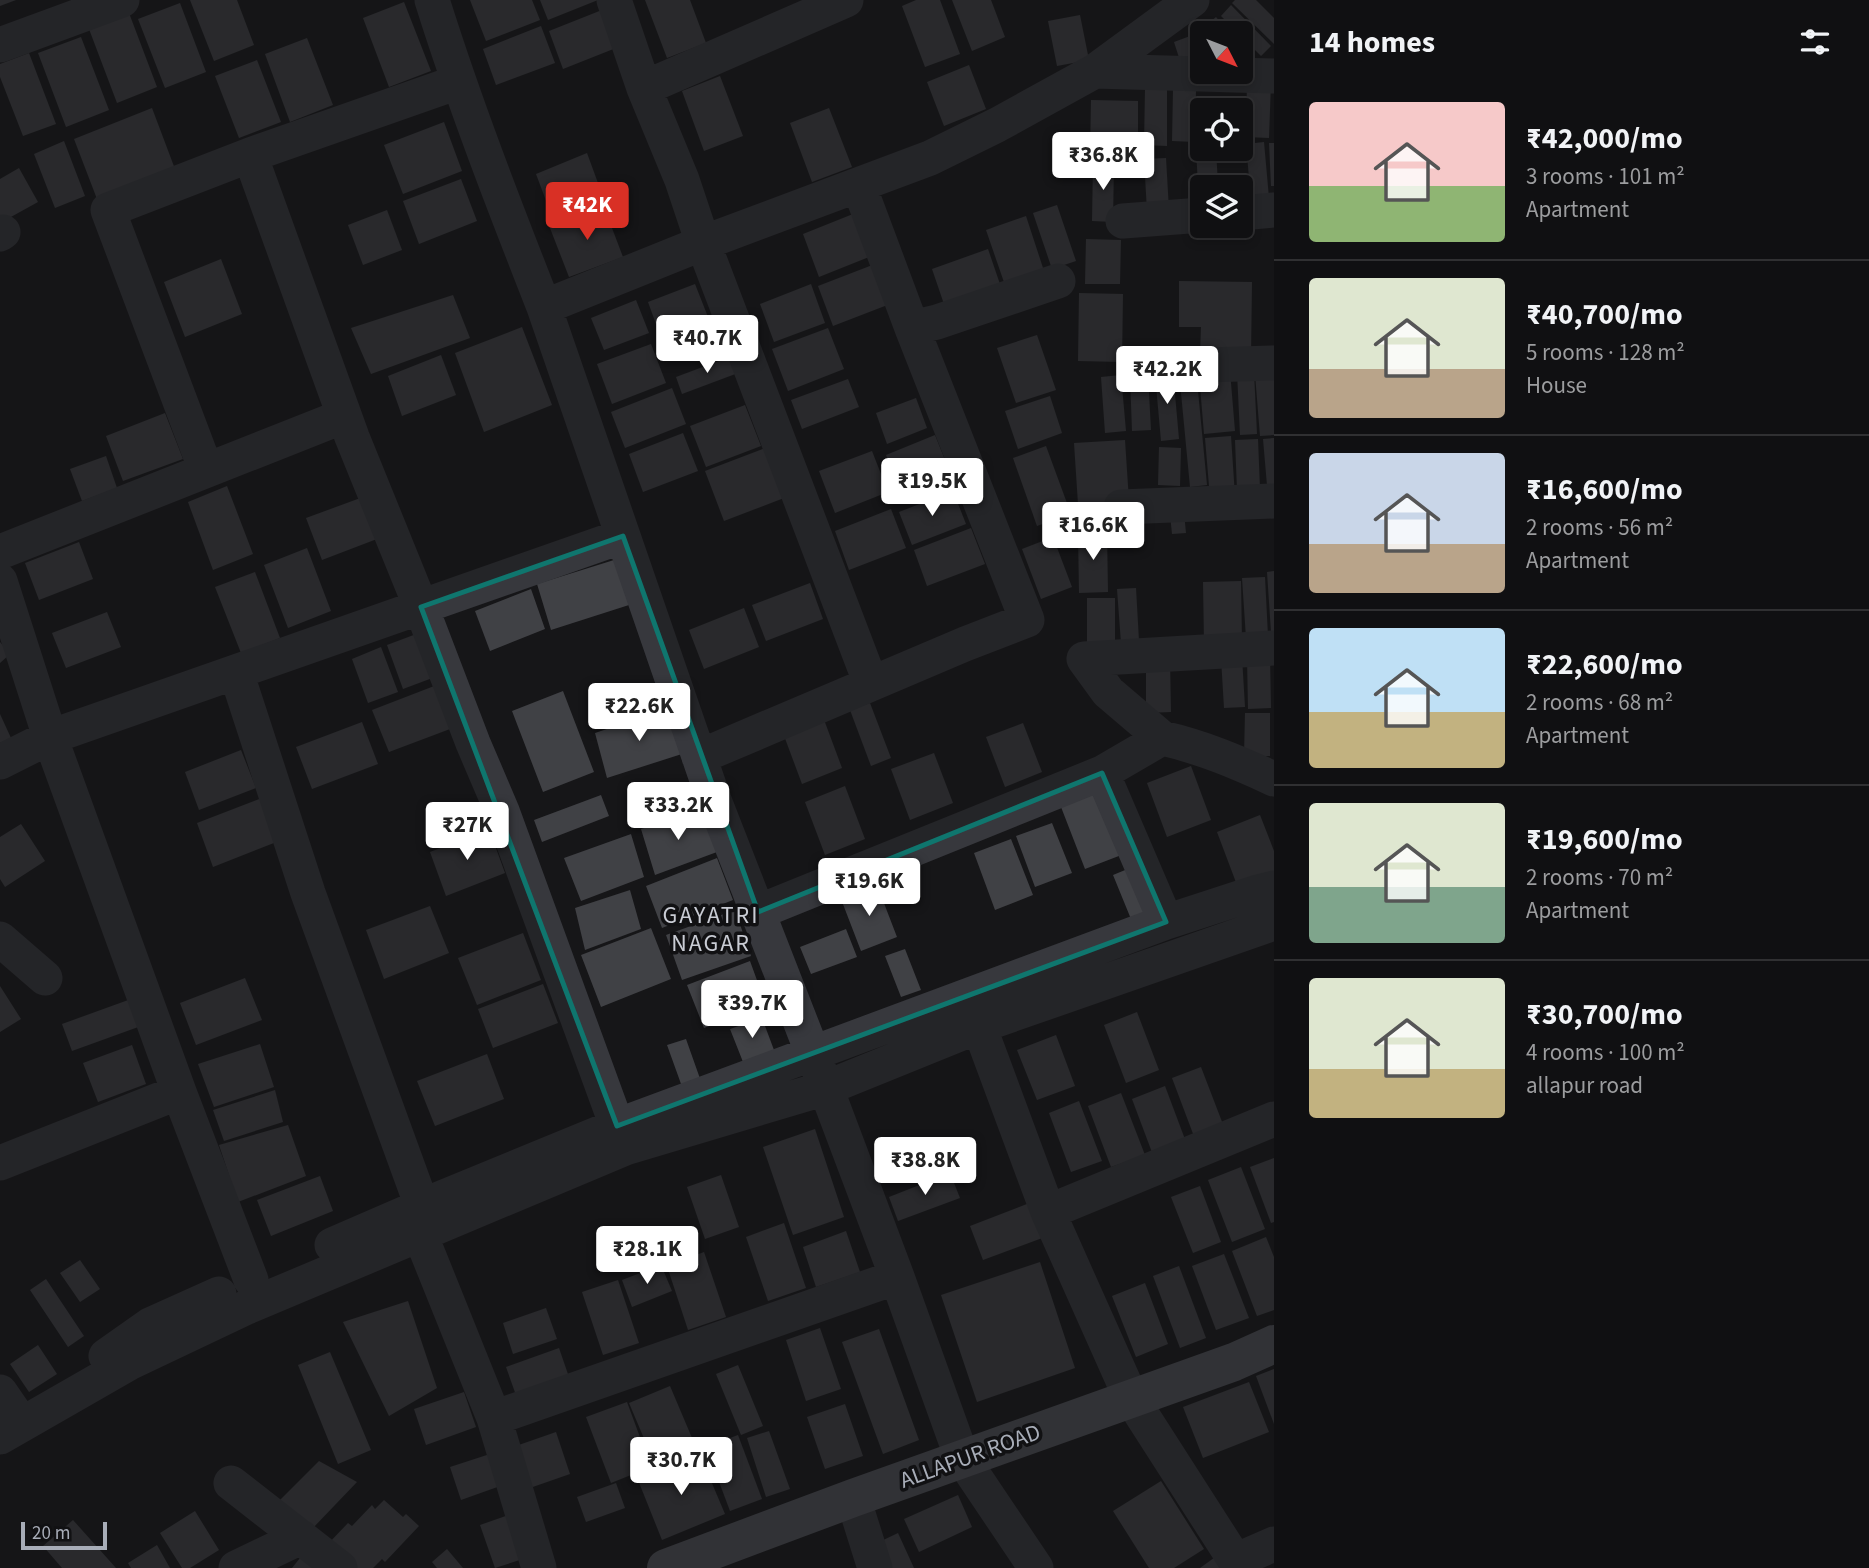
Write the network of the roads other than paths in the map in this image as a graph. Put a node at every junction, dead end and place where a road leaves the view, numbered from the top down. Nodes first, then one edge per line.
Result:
1 (122, 0) edge
2 (432, 0) edge
3 (614, 0) edge
4 (846, 0) edge
5 (1192, 0) edge
6 (0, 45) edge
7 (1095, 71) junction
8 (1274, 76) edge
9 (458, 82) junction
10 (644, 88) junction
11 (250, 155) junction
12 (859, 186) junction
13 (1274, 210) edge
14 (1253, 212) edge
15 (1190, 216) edge
16 (1123, 221) dead end
17 (703, 243) junction
18 (1058, 281) dead end
19 (544, 307) junction
20 (912, 328) junction
21 (1274, 363) edge
22 (1174, 366) dead end
23 (344, 416) junction
24 (206, 470) junction
25 (1274, 501) edge
26 (1121, 507) dead end
27 (623, 536) junction
28 (0, 552) edge
29 (0, 580) edge
30 (422, 607) junction
31 (1274, 648) edge
32 (236, 672) junction
33 (871, 684) junction
34 (50, 737) junction
35 (1162, 738) junction
36 (699, 757) junction
37 (0, 762) edge
38 (1102, 773) junction
39 (1274, 779) edge
40 (1274, 888) edge
41 (758, 912) junction
42 (1166, 922) junction
43 (1274, 923) edge
44 (0, 939) edge
45 (44, 978) dead end
46 (979, 1026) junction
47 (813, 1054) junction
48 (826, 1088) junction
49 (179, 1091) junction
50 (1274, 1119) edge
51 (617, 1126) junction
52 (0, 1163) edge
53 (1048, 1212) junction
54 (421, 1220) junction
55 (897, 1277) junction
56 (251, 1280) junction
57 (1274, 1344) edge
58 (0, 1392) edge
59 (1131, 1398) junction
60 (494, 1418) junction
61 (11, 1431) edge
62 (962, 1458) junction
63 (231, 1483) dead end
64 (853, 1498) junction
65 (302, 1537) junction
66 (1274, 1544) edge
67 (1238, 1565) edge
68 (236, 1568) edge
69 (340, 1568) edge
70 (539, 1568) edge
71 (666, 1568) edge
72 (875, 1568) edge
73 (1036, 1568) edge

1 - 6 street
2 - 9 street
3 - 10 street
4 - 10 street
5 - 7 street
7 - 8 street
7 - 12 street
9 - 11 street
9 - 19 street
10 - 17 street
11 - 23 street
11 - 24 street
12 - 17 street
12 - 20 street
13 - 14 street
15 - 16 street
17 - 19 street
17 - 33 street
18 - 20 street
19 - 27 street
20 - 33 street
21 - 22 street
23 - 24 street
23 - 30 street
24 - 28 street
25 - 26 street
27 - 30 street
27 - 36 street
29 - 34 street
30 - 32 street
30 - 51 street
31 - 35 street
32 - 34 street
32 - 54 street
33 - 36 street
34 - 37 street
34 - 49 street
35 - 38 street
35 - 39 street
36 - 41 street
38 - 41 street
38 - 42 street
40 - 42 street
41 - 47 street
42 - 47 street
43 - 46 street
44 - 45 street
46 - 48 street
46 - 53 street
47 - 48 street
47 - 51 street
48 - 54 street
48 - 55 street
49 - 52 street
49 - 56 street
50 - 53 street
51 - 54 street
53 - 59 street
54 - 56 street
54 - 60 street
54 - 61 street
55 - 60 street
55 - 62 street
56 - 61 street
57 - 59 main road, ALLAPUR ROAD
58 - 61 street
59 - 62 main road, ALLAPUR ROAD
59 - 67 street
60 - 70 street
62 - 64 main road, ALLAPUR ROAD
62 - 73 street
63 - 65 street
64 - 71 main road, ALLAPUR ROAD
64 - 72 street
65 - 68 street
65 - 69 street
66 - 67 street

